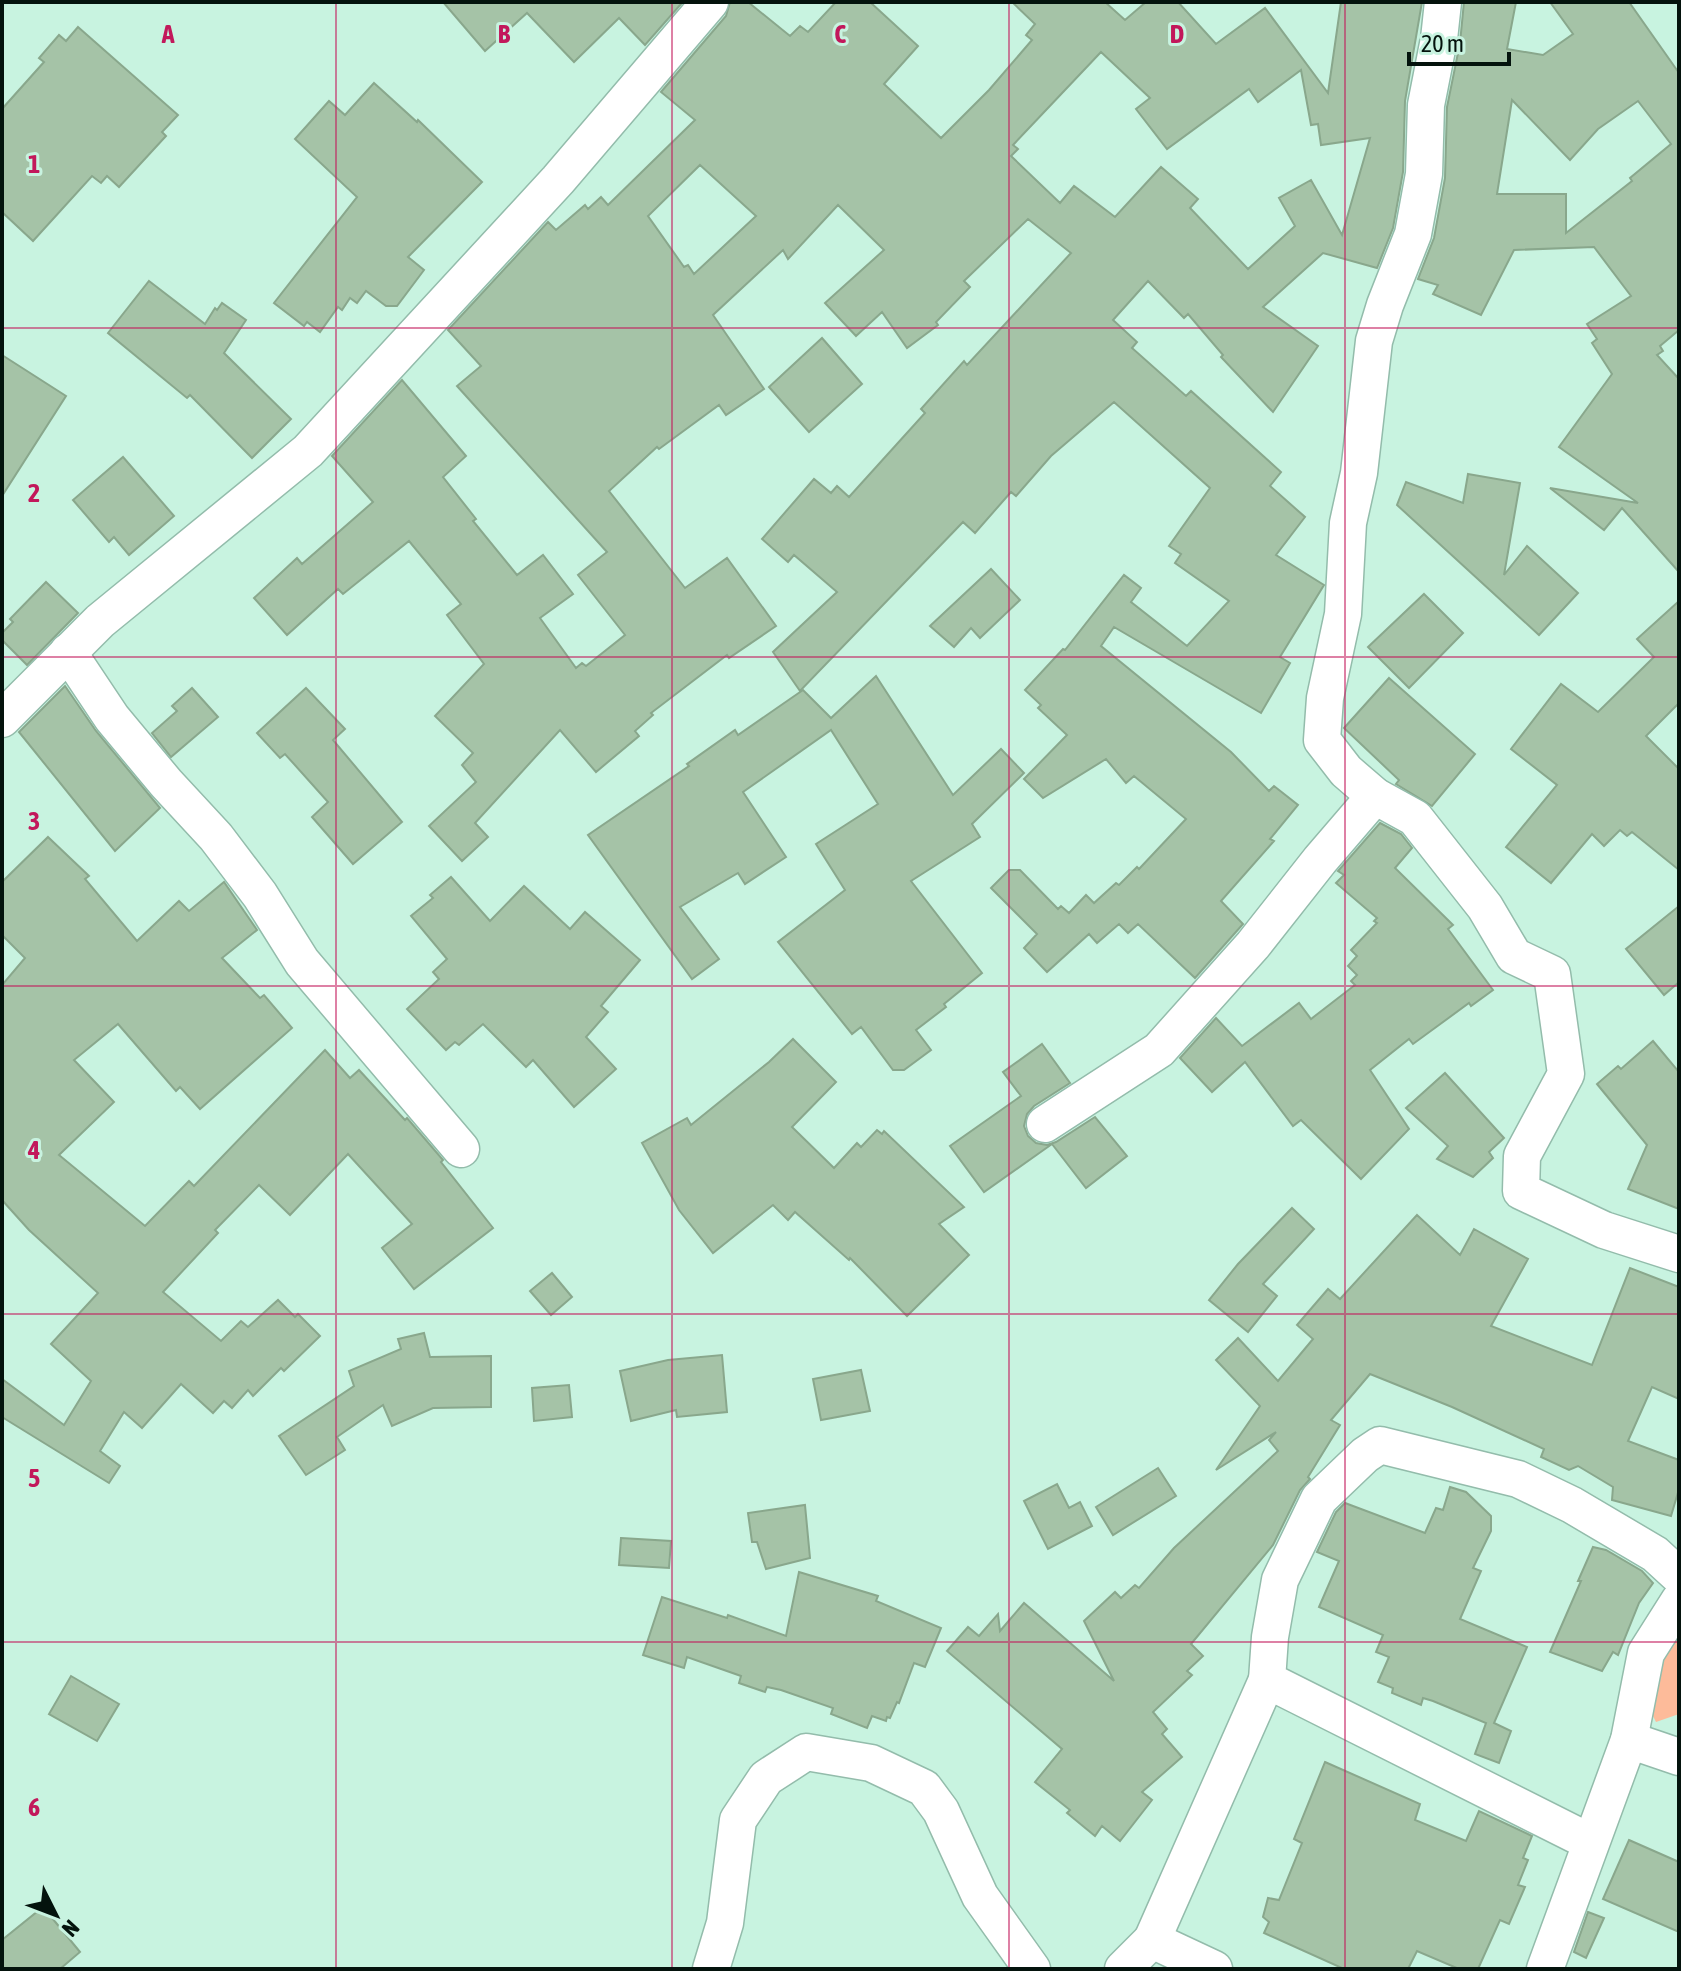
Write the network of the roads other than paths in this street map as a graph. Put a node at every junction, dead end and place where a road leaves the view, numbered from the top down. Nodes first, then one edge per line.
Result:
1 (710, 2) edge
2 (1443, 2) edge
3 (68, 652) junction
4 (2, 719) edge
5 (1346, 771) junction
6 (1375, 796) junction
7 (1320, 860) junction
8 (1045, 1124) dead end
9 (461, 1149) dead end
10 (1679, 1254) edge
11 (1679, 1576) edge
12 (1679, 1601) edge
13 (1267, 1680) junction
14 (1629, 1740) junction
15 (1679, 1757) edge
16 (1590, 1842) junction
17 (1152, 1940) junction
18 (711, 1969) edge
19 (1032, 1969) edge
20 (1123, 1969) edge
21 (1214, 1969) edge
22 (1545, 1969) edge

1 - 3 street
2 - 5 street
3 - 4 street
3 - 9 street
5 - 6 street
5 - 7 street
6 - 7 street
6 - 10 street
7 - 8 street
11 - 13 street
12 - 14 street
13 - 16 street
13 - 17 street
14 - 15 street
14 - 16 street
16 - 22 street
17 - 20 street
17 - 21 street
18 - 19 street

